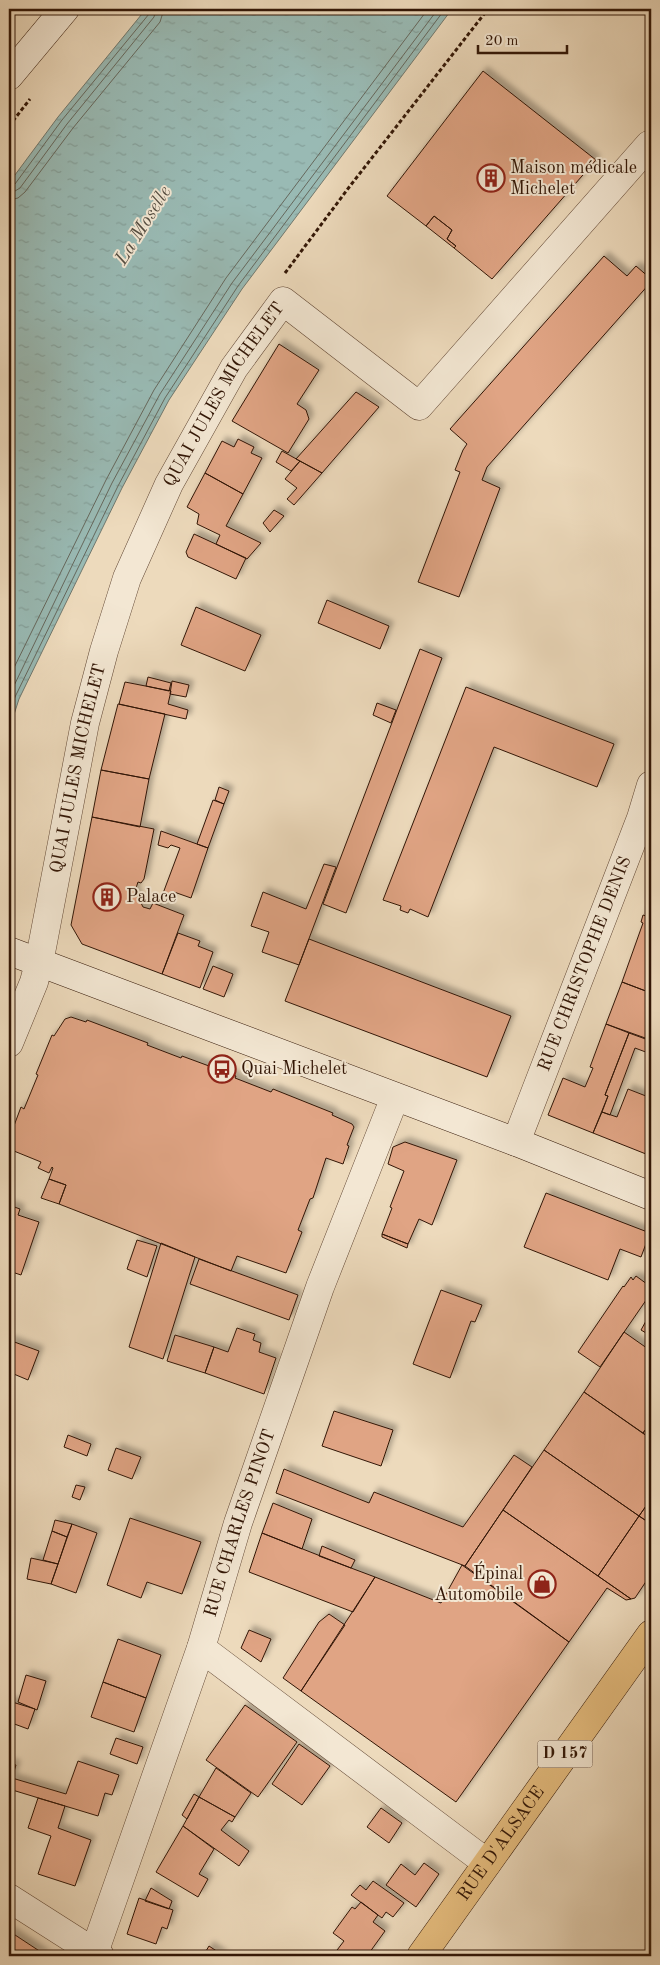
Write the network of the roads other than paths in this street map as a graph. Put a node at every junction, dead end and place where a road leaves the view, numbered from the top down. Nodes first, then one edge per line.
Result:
1 (65, 9) edge
2 (9, 76) edge
3 (651, 147) edge
4 (651, 785) edge
5 (24, 957) edge
6 (9, 1043) edge
7 (395, 1097) junction
8 (516, 1142) junction
9 (651, 1196) edge
10 (651, 1634) edge
11 (202, 1648) junction
12 (487, 1863) junction
13 (9, 1898) edge
14 (97, 1954) edge
15 (420, 1956) edge

1 - 2 street
3 - 5 street, QUAI JULES MICHELET
4 - 8 street, RUE CHRISTOPHE DENIS
5 - 6 street, QUAI JULES MICHELET
5 - 7 street
7 - 8 street
7 - 11 street, RUE CHARLES PINOT
8 - 9 street
10 - 12 main road, RUE D'ALSACE / D 157
11 - 12 street
11 - 14 street, RUE CHARLES PINOT
12 - 15 main road, RUE D'ALSACE / D 157
13 - 14 street

